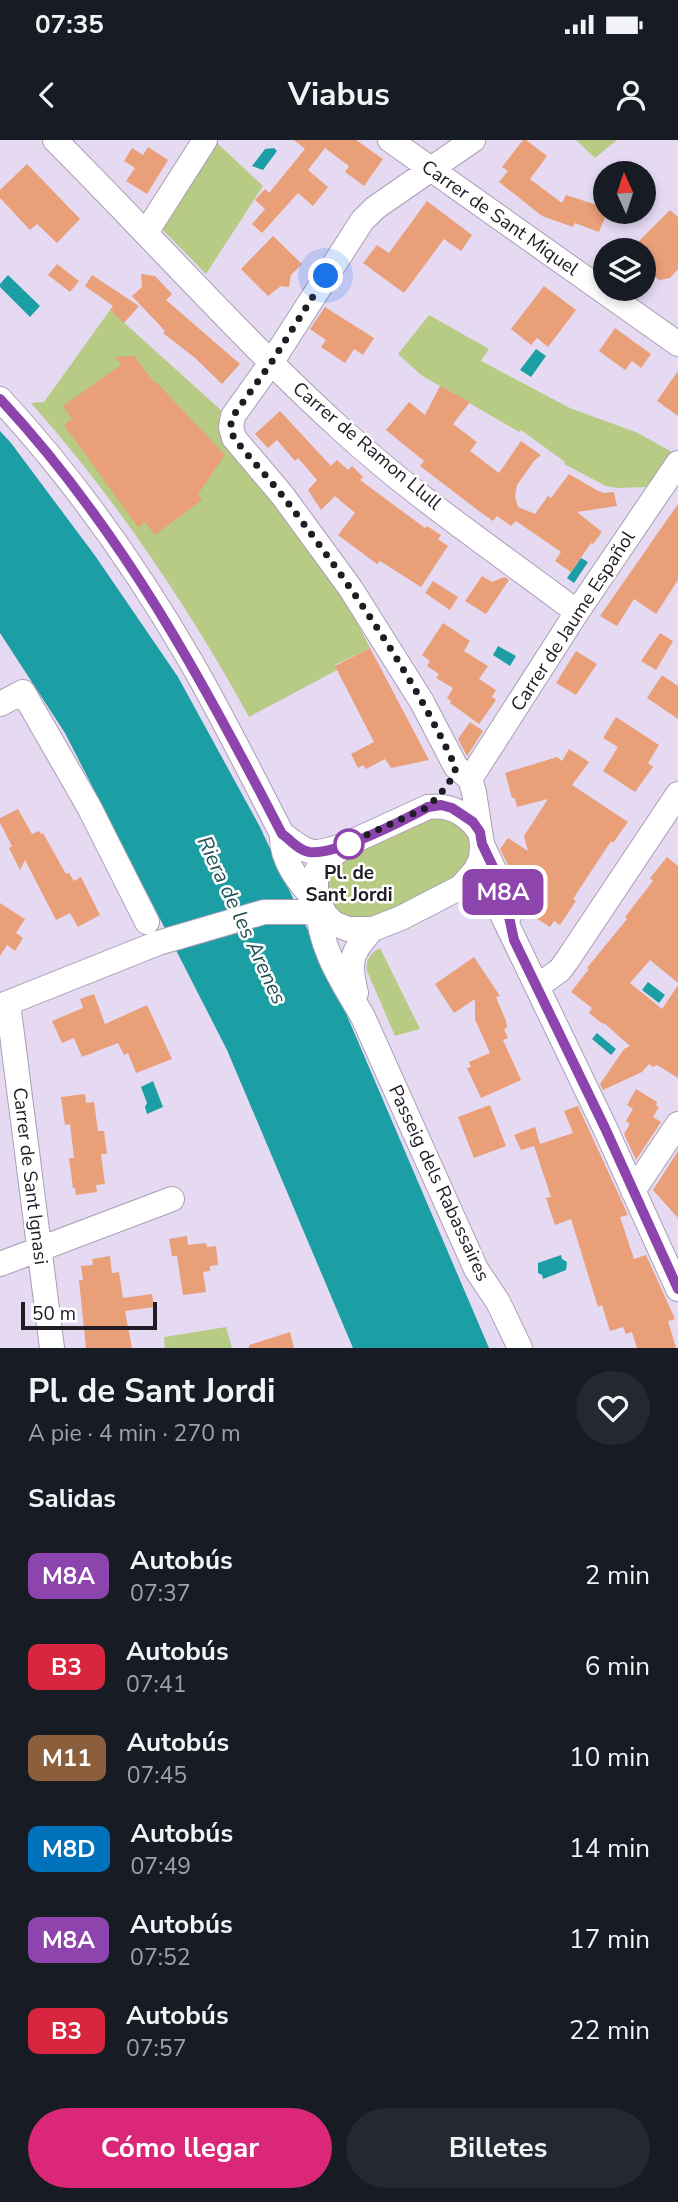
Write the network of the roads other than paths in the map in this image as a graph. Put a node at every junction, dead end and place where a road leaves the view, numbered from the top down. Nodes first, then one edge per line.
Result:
1 (55, 140) edge
2 (205, 140) edge
3 (390, 140) edge
4 (473, 140) edge
5 (431, 170) junction
6 (147, 232) junction
7 (678, 344) edge
8 (271, 363) junction
9 (0, 399) edge
10 (678, 463) edge
11 (577, 612) junction
12 (0, 704) edge
13 (463, 773) junction
14 (678, 794) edge
15 (428, 807) junction
16 (282, 834) junction
17 (481, 838) junction
18 (345, 845) junction
19 (304, 881) junction
20 (461, 887) junction
21 (317, 910) junction
22 (264, 912) junction
23 (373, 929) junction
24 (153, 933) junction
25 (514, 940) junction
26 (538, 986) junction
27 (3, 1003) edge
28 (363, 1017) junction
29 (678, 1124) edge
30 (633, 1191) junction
31 (172, 1199) dead end
32 (38, 1249) junction
33 (0, 1264) edge
34 (678, 1289) edge
35 (52, 1348) edge
36 (520, 1348) edge

1 - 6 street, Carrer de Ramon Llull
2 - 6 street
3 - 5 street, Carrer de Sant Miquel
4 - 5 street
5 - 7 street, Carrer de Sant Miquel
5 - 8 street
6 - 8 street, Carrer de Ramon Llull
8 - 11 street, Carrer de Ramon Llull
8 - 13 street
9 - 16 street
10 - 11 street, Carrer de Jaume Español
11 - 13 street, Carrer de Jaume Español
12 - 24 street
13 - 15 street, Carrer de Jaume Español
13 - 17 street
14 - 26 street
15 - 17 street
15 - 18 street
16 - 18 street
16 - 19 street
17 - 20 street
17 - 25 street
18 - 19 street
19 - 21 street, Passeig dels Rabassaires
19 - 22 street
20 - 23 street
20 - 25 street
21 - 22 street
21 - 23 street
21 - 28 street, Passeig dels Rabassaires
22 - 24 street
23 - 28 street, Passeig dels Rabassaires
24 - 27 street
25 - 26 street
26 - 30 street
27 - 32 street, Carrer de Sant Ignasi
28 - 36 street, Passeig dels Rabassaires
29 - 30 street
30 - 34 street
31 - 32 street
32 - 33 street
32 - 35 street, Carrer de Sant Ignasi

